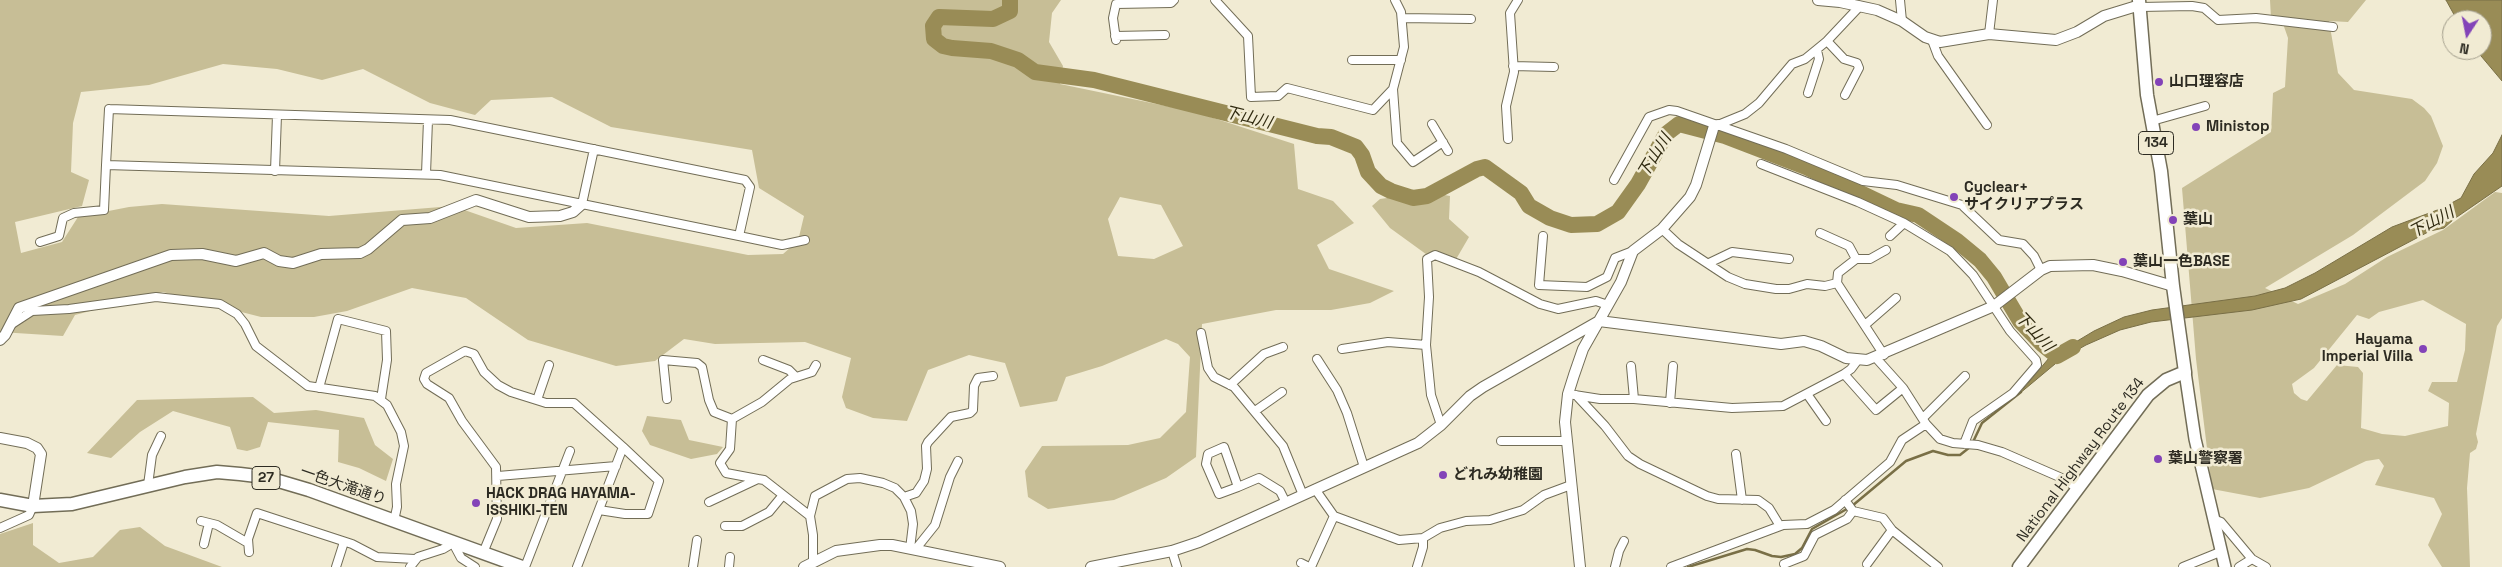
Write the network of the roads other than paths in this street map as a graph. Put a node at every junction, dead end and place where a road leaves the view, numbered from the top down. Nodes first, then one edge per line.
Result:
1 (1174, 0) edge
2 (1215, 0) edge
3 (1395, 0) edge
4 (1518, 0) edge
5 (1818, 0) edge
6 (1900, 0) edge
7 (1993, 0) edge
8 (1840, 1) edge
9 (2140, 4) edge
10 (1860, 6) junction
11 (1402, 18) junction
12 (1471, 19) dead end
13 (1902, 21) junction
14 (2333, 27) dead end
15 (1989, 34) junction
16 (1165, 35) dead end
17 (1932, 40) junction
18 (1827, 41) junction
19 (1817, 50) junction
20 (1352, 60) dead end
21 (1400, 60) junction
22 (1513, 66) junction
23 (1554, 67) dead end
24 (1393, 89) junction
25 (1808, 93) dead end
26 (1845, 95) dead end
27 (2205, 106) dead end
28 (277, 115) junction
29 (428, 120) junction
30 (2152, 120) junction
31 (1432, 124) dead end
32 (1987, 125) dead end
33 (1716, 126) junction
34 (1508, 139) dead end
35 (1443, 142) junction
36 (594, 150) junction
37 (1448, 151) dead end
38 (1761, 164) dead end
39 (106, 165) junction
40 (275, 171) junction
41 (426, 174) junction
42 (1614, 180) dead end
43 (582, 204) junction
44 (1904, 224) junction
45 (1662, 229) junction
46 (1820, 233) dead end
47 (740, 236) junction
48 (1543, 236) dead end
49 (1890, 236) dead end
50 (804, 240) dead end
51 (40, 242) dead end
52 (1886, 250) dead end
53 (1633, 251) junction
54 (1856, 259) junction
55 (1789, 260) dead end
56 (1708, 263) junction
57 (2041, 270) junction
58 (1836, 283) junction
59 (2173, 290) junction
60 (1896, 298) dead end
61 (1997, 304) junction
62 (1608, 305) junction
63 (1599, 321) junction
64 (1865, 325) junction
65 (9, 327) junction
66 (1200, 333) dead end
67 (0, 340) edge
68 (1426, 345) junction
69 (1283, 347) dead end
70 (1342, 349) dead end
71 (1880, 356) junction
72 (1317, 359) dead end
73 (764, 360) dead end
74 (1858, 361) junction
75 (549, 364) dead end
76 (816, 366) dead end
77 (1631, 366) dead end
78 (1673, 366) dead end
79 (2185, 372) junction
80 (1844, 374) junction
81 (993, 376) dead end
82 (1965, 376) dead end
83 (796, 377) junction
84 (1230, 385) junction
85 (320, 388) junction
86 (1903, 388) junction
87 (1282, 392) dead end
88 (1807, 394) junction
89 (1572, 395) junction
90 (381, 399) junction
91 (667, 399) dead end
92 (1634, 399) junction
93 (537, 400) junction
94 (1670, 403) junction
95 (1255, 412) junction
96 (732, 419) junction
97 (1826, 421) dead end
98 (1925, 421) junction
99 (1441, 425) junction
100 (161, 436) dead end
101 (0, 438) edge
102 (1566, 440) junction
103 (1501, 441) dead end
104 (1969, 445) junction
105 (623, 448) junction
106 (570, 451) dead end
107 (1736, 454) dead end
108 (958, 461) dead end
109 (616, 466) junction
110 (1364, 467) junction
111 (562, 470) junction
112 (498, 476) junction
113 (758, 480) junction
114 (148, 485) junction
115 (1571, 485) junction
116 (1238, 487) junction
117 (1315, 489) junction
118 (2078, 489) junction
119 (783, 495) junction
120 (1302, 495) junction
121 (904, 497) junction
122 (0, 500) edge
123 (1742, 500) junction
124 (709, 502) dead end
125 (1286, 503) junction
126 (33, 506) junction
127 (1850, 506) junction
128 (598, 510) junction
129 (810, 516) junction
130 (1334, 516) junction
131 (2213, 519) junction
132 (394, 521) junction
133 (725, 526) dead end
134 (1780, 526) junction
135 (0, 528) edge
136 (1892, 530) junction
137 (1423, 538) junction
138 (697, 540) dead end
139 (1624, 541) dead end
140 (344, 542) junction
141 (248, 543) junction
142 (453, 543) junction
143 (204, 544) dead end
144 (912, 549) junction
145 (1172, 551) junction
146 (249, 552) dead end
147 (2220, 552) junction
148 (482, 553) junction
149 (730, 557) dead end
150 (415, 559) junction
151 (2252, 559) junction
152 (808, 564) edge
153 (968, 564) edge
154 (1784, 564) dead end
155 (1867, 564) dead end
156 (1307, 566) edge
157 (336, 567) edge
158 (410, 567) edge
159 (475, 567) edge
160 (524, 567) edge
161 (577, 567) edge
162 (693, 567) edge
163 (729, 567) edge
164 (1000, 567) edge
165 (1091, 567) edge
166 (1176, 567) edge
167 (1417, 567) edge
168 (1580, 567) edge
169 (1615, 567) edge
170 (1671, 567) edge
171 (1938, 567) edge
172 (2019, 567) edge
173 (2183, 567) edge
174 (2225, 567) edge
175 (2239, 567) edge
176 (2266, 567) edge

1 - 16 street
2 - 24 street
3 - 11 street
4 - 22 street
5 - 8 street
6 - 13 street
7 - 15 street
8 - 10 street
9 - 14 street
9 - 15 street
9 - 30 main road, 134
10 - 13 street
10 - 18 street
11 - 12 street
11 - 21 street
13 - 17 street
15 - 17 street
17 - 32 street
18 - 19 street
18 - 26 street
19 - 25 street
19 - 33 street
20 - 21 street
21 - 24 street
22 - 23 street
22 - 34 street
24 - 35 street
27 - 30 street
28 - 29 street
28 - 39 street
28 - 40 street
29 - 36 street
29 - 41 street
30 - 59 main road, 134
31 - 35 street
33 - 42 street
33 - 45 street
33 - 57 street
35 - 37 street
36 - 43 street
36 - 47 street
38 - 44 street
39 - 40 street
39 - 51 street
40 - 41 street
41 - 43 street
43 - 47 street
43 - 65 street
44 - 49 street
44 - 61 street
45 - 53 street
45 - 56 street
46 - 54 street
47 - 50 street
48 - 53 street
52 - 54 street
53 - 62 street
54 - 58 street
55 - 56 street
56 - 58 street
57 - 59 street
57 - 61 street
58 - 64 street
59 - 79 main road, 134
60 - 64 street
61 - 71 street
61 - 104 street
62 - 63 street
62 - 68 street
63 - 74 street
63 - 89 street
63 - 99 street
64 - 71 street
65 - 67 street
65 - 85 street
66 - 84 street
68 - 70 street
68 - 99 street
69 - 84 street
71 - 74 street
71 - 86 street
72 - 110 street
73 - 83 street
74 - 80 street
75 - 93 street
76 - 83 street
77 - 92 street
78 - 94 street
79 - 118 main road, National Highway Route 134
79 - 131 main road
80 - 86 street
80 - 88 street
81 - 121 street
82 - 98 street
83 - 96 street
84 - 95 street
85 - 90 street
85 - 90 street
86 - 98 street
87 - 95 street
88 - 94 street
88 - 97 street
89 - 92 street
89 - 102 street
89 - 123 street
90 - 132 street
91 - 96 street
92 - 94 street
93 - 105 street
93 - 112 street
95 - 120 street
96 - 113 street
98 - 104 street
98 - 127 street
99 - 110 street
100 - 114 street
101 - 126 street
102 - 103 street
102 - 115 street
104 - 118 street
105 - 109 street
105 - 128 street
106 - 111 street
107 - 123 street
108 - 144 street
109 - 111 street
109 - 128 street
110 - 117 street
111 - 112 street
111 - 160 street
112 - 148 street
113 - 119 street
113 - 124 street
114 - 126 main road, 一色大滝通り / 27
114 - 132 main road, 一色大滝通り / 27
115 - 137 street
115 - 168 street
116 - 116 street
116 - 125 street
117 - 120 street
117 - 130 street
118 - 172 main road, National Highway Route 134
119 - 129 street
119 - 133 street
120 - 125 street
121 - 129 street
121 - 144 street
122 - 126 main road, 一色大滝通り / 27
123 - 134 street
125 - 145 street
126 - 135 street
127 - 134 street
127 - 136 street
127 - 154 street
128 - 161 street
129 - 152 street
130 - 137 street
130 - 156 street
131 - 147 main road
131 - 151 street
132 - 142 main road, 一色大滝通り / 27
134 - 170 street
136 - 155 street
136 - 171 street
137 - 167 street
138 - 162 street
139 - 169 street
140 - 141 street
140 - 150 street
140 - 157 street
141 - 143 street
141 - 146 street
142 - 148 main road, 一色大滝通り / 27
142 - 150 street
142 - 159 street
144 - 152 street
144 - 153 street
145 - 165 street
145 - 166 street
147 - 173 street
147 - 174 main road
148 - 160 main road, 一色大滝通り / 27
149 - 163 street
150 - 158 street
151 - 175 street
151 - 176 street
153 - 164 street

